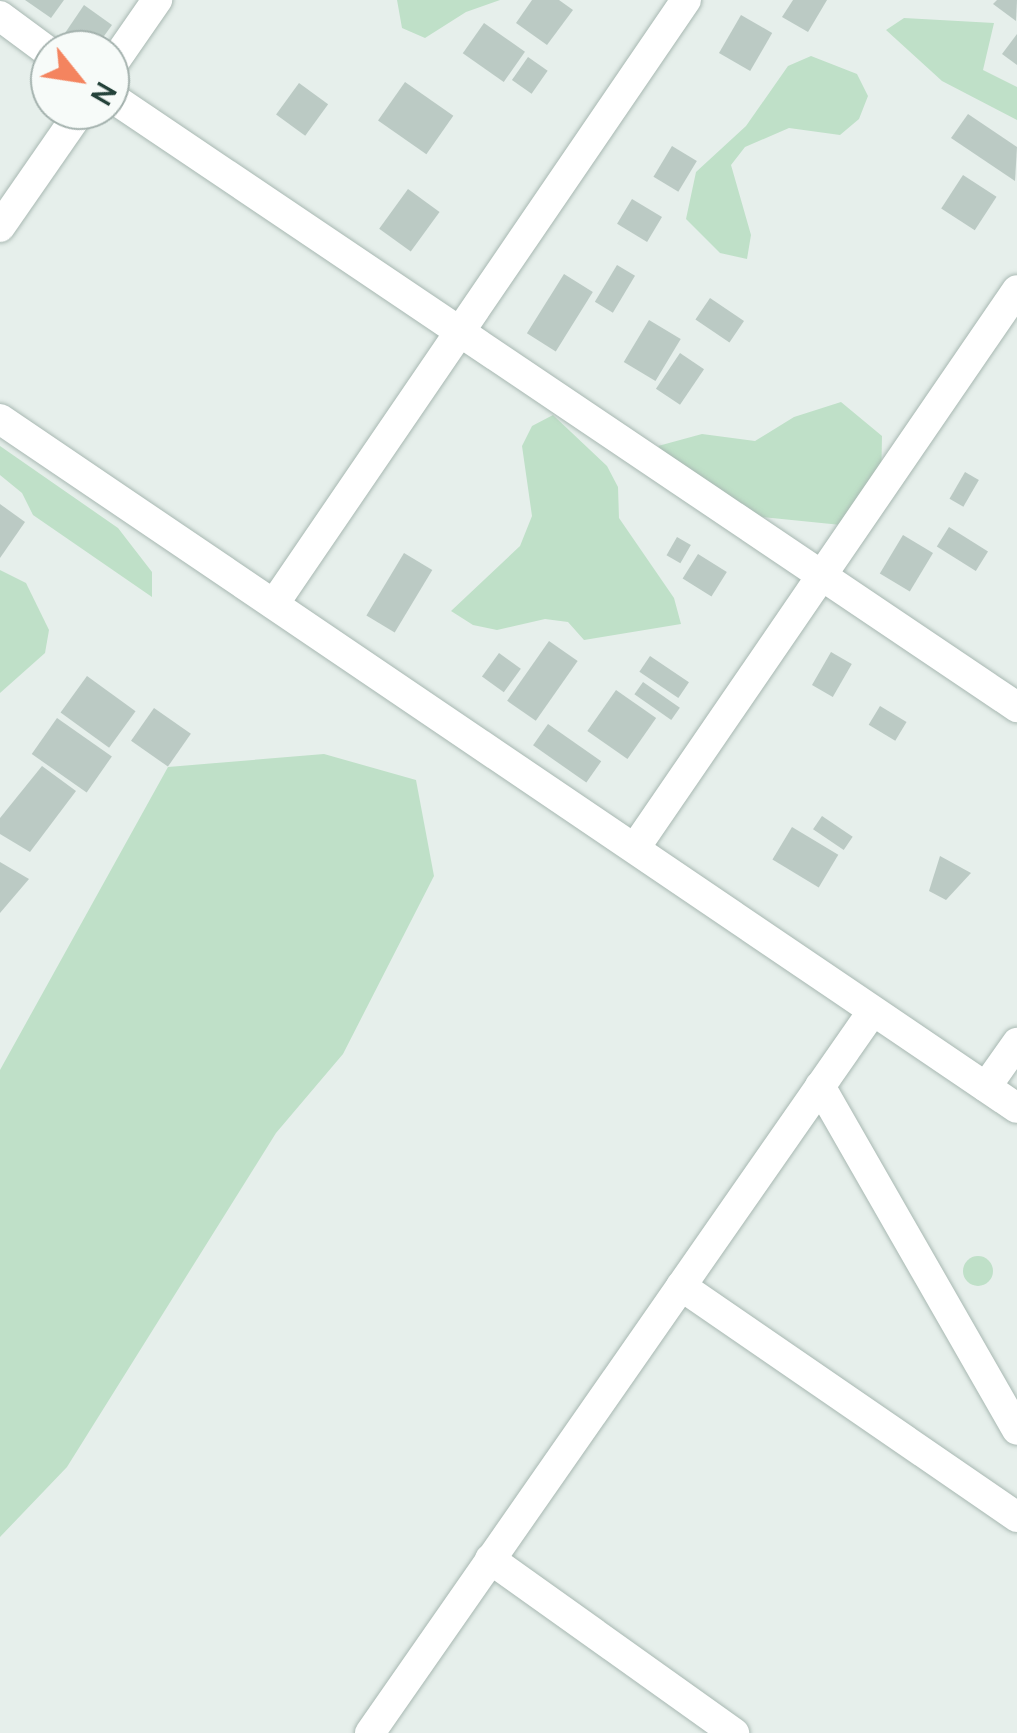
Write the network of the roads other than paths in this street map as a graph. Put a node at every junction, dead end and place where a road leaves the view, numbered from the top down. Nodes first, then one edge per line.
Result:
1 (157, 0) edge
2 (686, 0) edge
3 (0, 16) edge
4 (30, 38) edge
5 (130, 39) edge
6 (130, 110) edge
7 (67, 130) edge
8 (0, 227) edge
9 (1017, 290) edge
10 (458, 334) junction
11 (0, 420) edge
12 (824, 572) junction
13 (274, 604) junction
14 (1017, 707) edge
15 (635, 848) junction
16 (872, 1012) junction
17 (1017, 1043) edge
18 (820, 1086) junction
19 (986, 1087) junction
20 (1017, 1108) edge
21 (681, 1286) junction
22 (1017, 1430) edge
23 (1017, 1517) edge
24 (490, 1560) junction
25 (370, 1733) edge
26 (734, 1733) edge

1 - 5 street
2 - 10 street
3 - 4 street
6 - 10 street
7 - 8 street
9 - 12 street
10 - 12 street
10 - 13 street
11 - 13 street
12 - 14 street
12 - 15 street
13 - 15 street
15 - 16 street
16 - 18 street
16 - 19 street
17 - 19 street
18 - 21 street
18 - 22 street
19 - 20 street
21 - 23 street
21 - 24 street
24 - 25 street
24 - 26 street

